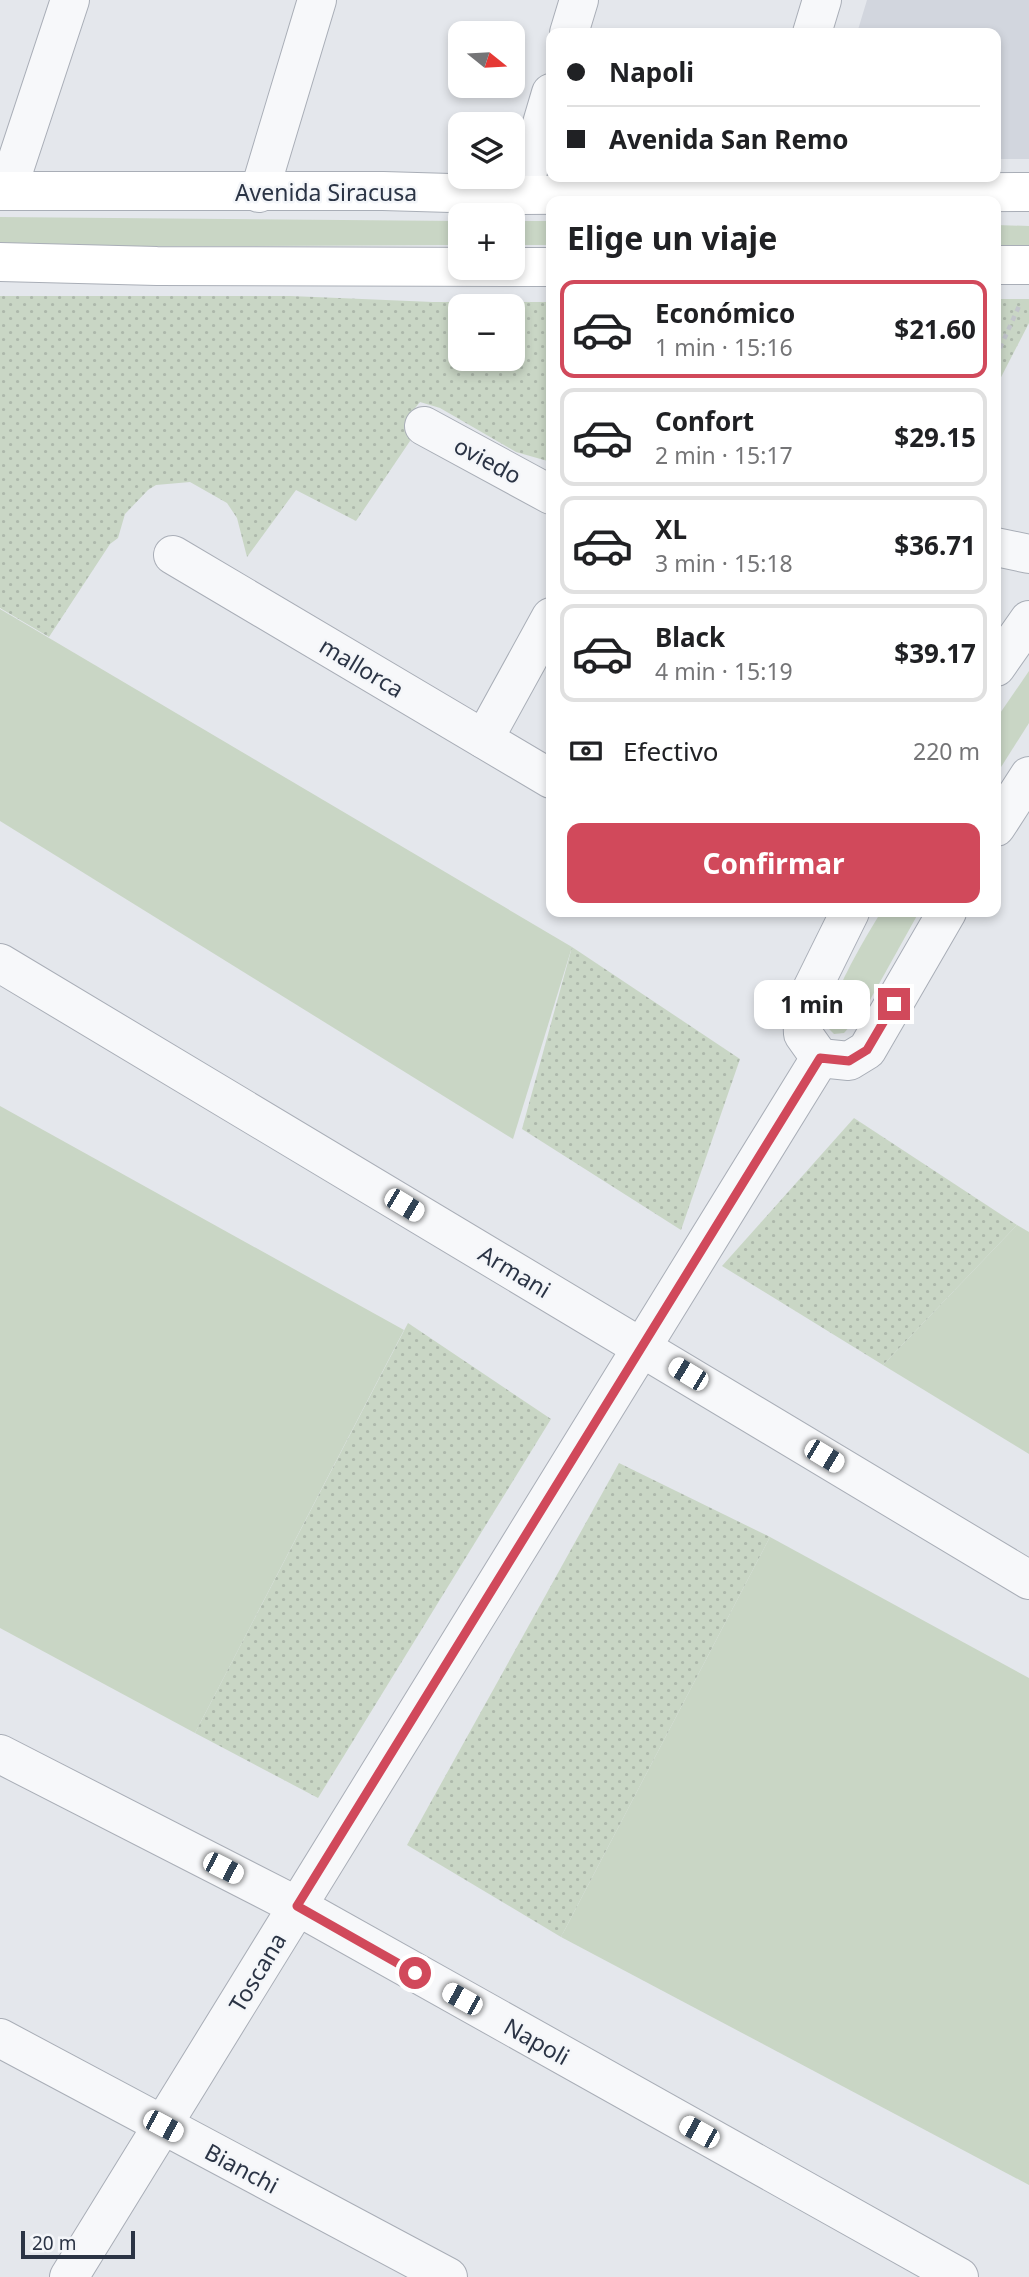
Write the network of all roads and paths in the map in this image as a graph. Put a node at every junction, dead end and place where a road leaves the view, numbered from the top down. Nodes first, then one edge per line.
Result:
1 (70, 0) edge
2 (317, 0) edge
3 (579, 0) edge
4 (822, 0) edge
5 (571, 28) edge
6 (814, 28) edge
7 (546, 110) edge
8 (768, 185) edge
9 (3, 191) edge
10 (1029, 192) edge
11 (259, 193) junction
12 (521, 195) junction
13 (0, 262) edge
14 (546, 267) edge
15 (1001, 268) edge
16 (1026, 282) edge
17 (1001, 344) edge
18 (424, 426) dead end
19 (545, 489) edge
20 (1001, 548) edge
21 (1029, 554) edge
22 (173, 555) dead end
23 (1029, 621) edge
24 (546, 626) edge
25 (1001, 660) edge
26 (484, 739) junction
27 (546, 776) edge
28 (1029, 776) edge
29 (1001, 819) edge
30 (848, 917) edge
31 (944, 917) edge
32 (0, 963) edge
33 (820, 1058) junction
34 (642, 1347) junction
35 (1029, 1580) edge
36 (0, 1754) edge
37 (297, 1906) junction
38 (0, 2038) edge
39 (163, 2126) junction
40 (69, 2277) edge
41 (448, 2277) edge
42 (959, 2277) edge

1 - 9 street
2 - 11 street
3 - 5 street
4 - 6 street
7 - 12 street
8 - 10 street, Avenida Siracusa
8 - 12 street, Avenida Siracusa
9 - 11 street, Avenida Siracusa
11 - 12 street, Avenida Siracusa
13 - 14 street
15 - 16 street
16 - 17 path
18 - 19 street, oviedo
20 - 21 street
22 - 26 street, mallorca
23 - 25 street
24 - 26 street
26 - 27 street, mallorca
28 - 29 street
30 - 33 street
31 - 33 street
32 - 34 street, Armani
33 - 34 street, Toscana
34 - 35 street, Armani
34 - 37 street, Toscana
36 - 37 street, Napoli
37 - 39 street, Toscana
37 - 42 street, Napoli
38 - 39 street, Bianchi
39 - 40 street, Toscana
39 - 41 street, Bianchi

